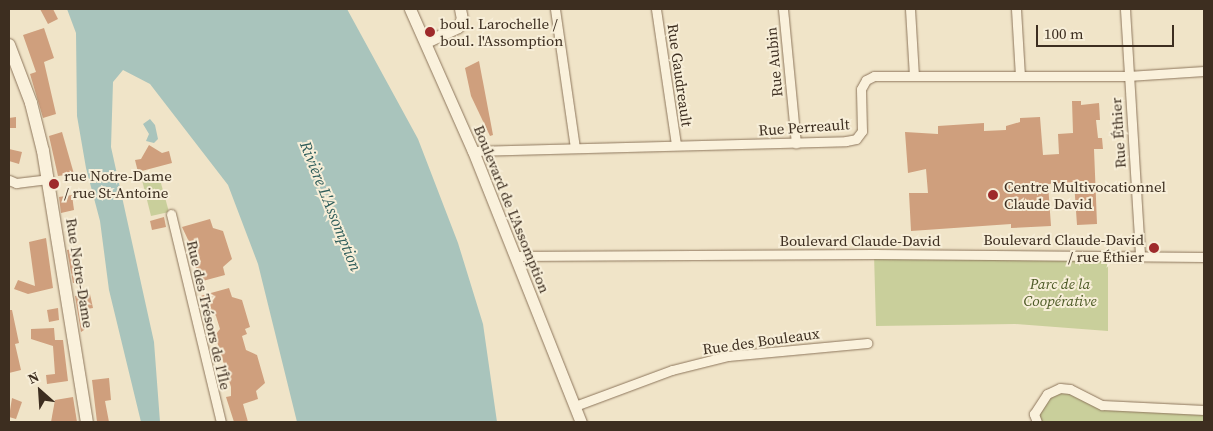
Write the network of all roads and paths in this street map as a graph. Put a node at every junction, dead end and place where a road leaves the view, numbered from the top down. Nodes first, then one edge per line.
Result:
1 (410, 9) edge
2 (460, 9) edge
3 (554, 9) edge
4 (656, 9) edge
5 (783, 9) edge
6 (910, 9) edge
7 (1016, 9) edge
8 (1125, 9) edge
9 (426, 42) junction
10 (9, 45) edge
11 (1204, 71) edge
12 (914, 76) junction
13 (1020, 76) junction
14 (1128, 76) junction
15 (796, 143) junction
16 (676, 145) junction
17 (575, 148) junction
18 (473, 151) junction
19 (48, 179) junction
20 (9, 180) edge
21 (171, 214) dead end
22 (515, 256) junction
23 (1140, 256) junction
24 (1204, 257) edge
25 (867, 343) dead end
26 (575, 406) junction
27 (1204, 410) edge
28 (87, 422) edge
29 (221, 422) edge
30 (581, 422) edge
31 (1037, 422) edge

1 - 9 street, Boulevard de L'Assomption
2 - 9 street
3 - 17 street
4 - 16 street, Rue Gaudreault
5 - 15 street, Rue Aubin
6 - 12 street
7 - 13 street
8 - 14 street, Rue Éthier
9 - 18 street, Boulevard de L'Assomption
10 - 19 main road, Rue Notre-Dame
11 - 14 street, Rue Perreault
12 - 13 street, Rue Perreault
12 - 15 street, Rue Perreault
13 - 14 street, Rue Perreault
14 - 23 street, Rue Éthier
15 - 16 street, Rue Perreault
16 - 17 street, Rue Perreault
17 - 18 street, Rue Perreault
18 - 22 street, Boulevard de L'Assomption
19 - 20 street
19 - 28 main road, Rue Notre-Dame
21 - 29 street, Rue des Trésors de l'Île
22 - 23 street, Boulevard Claude-David
22 - 26 street, Boulevard de L'Assomption
23 - 24 street, Boulevard Claude-David
25 - 26 street, Rue des Bouleaux
26 - 30 street, Boulevard de L'Assomption
27 - 31 street

